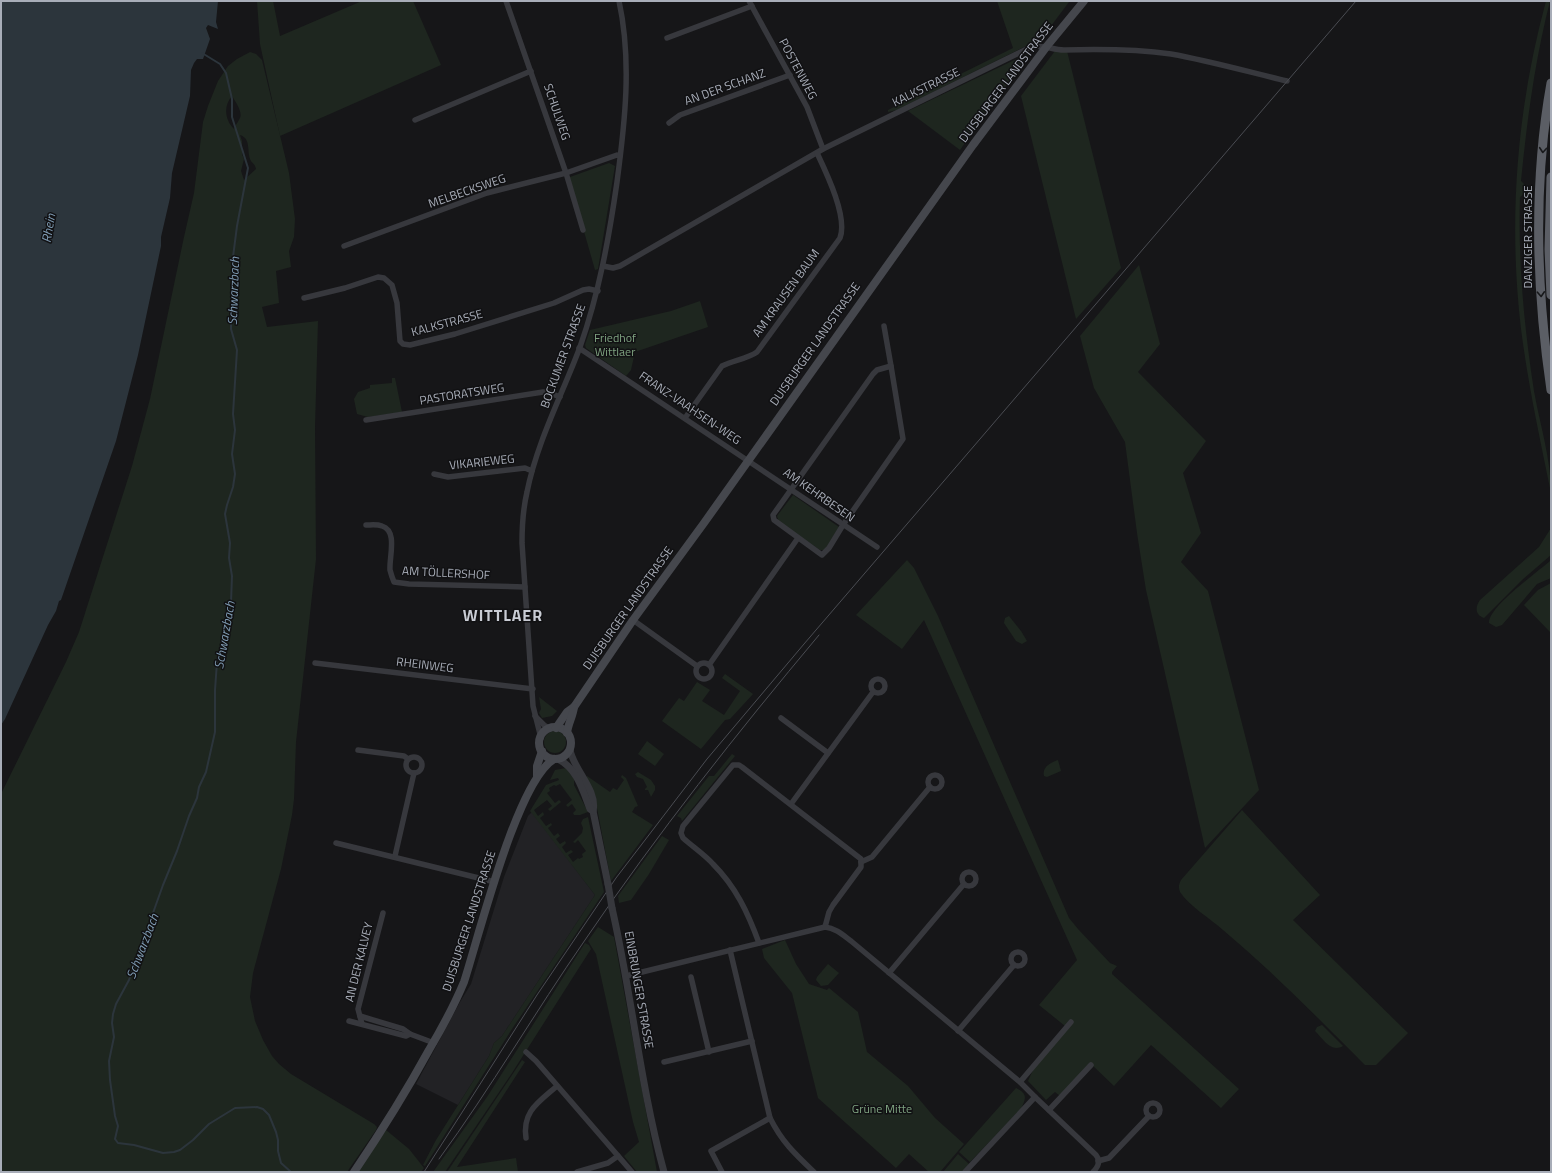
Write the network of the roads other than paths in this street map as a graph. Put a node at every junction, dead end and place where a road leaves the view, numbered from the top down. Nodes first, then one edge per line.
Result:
1 (506, 1) edge
2 (619, 1) edge
3 (1084, 1) edge
4 (751, 3) edge
5 (667, 38) dead end
6 (1047, 46) junction
7 (531, 71) junction
8 (790, 75) junction
9 (1287, 82) dead end
10 (1551, 83) edge
11 (415, 120) dead end
12 (669, 123) dead end
13 (823, 149) junction
14 (817, 153) junction
15 (620, 156) junction
16 (566, 173) junction
17 (1551, 177) edge
18 (583, 230) dead end
19 (344, 246) dead end
20 (603, 266) junction
21 (598, 291) junction
22 (1551, 295) edge
23 (304, 298) dead end
24 (884, 326) dead end
25 (580, 348) junction
26 (891, 366) junction
27 (1551, 390) edge
28 (560, 397) junction
29 (685, 418) junction
30 (366, 420) dead end
31 (748, 460) junction
32 (532, 471) junction
33 (434, 474) dead end
34 (791, 489) junction
35 (366, 525) dead end
36 (843, 525) junction
37 (798, 538) junction
38 (877, 547) dead end
39 (525, 587) junction
40 (632, 620) junction
41 (315, 663) dead end
42 (709, 665) junction
43 (698, 666) junction
44 (533, 689) junction
45 (873, 692) dead end
46 (574, 707) junction
47 (535, 716) junction
48 (781, 718) dead end
49 (553, 728) junction
50 (568, 733) junction
51 (541, 738) junction
52 (358, 750) dead end
53 (570, 750) junction
54 (542, 751) junction
55 (828, 753) junction
56 (556, 759) junction
57 (408, 760) junction
58 (414, 772) junction
59 (537, 776) junction
60 (930, 788) dead end
61 (791, 804) junction
62 (593, 811) junction
63 (336, 843) dead end
64 (395, 856) junction
65 (861, 862) junction
66 (495, 882) junction
67 (964, 884) dead end
68 (383, 914) dead end
69 (824, 927) junction
70 (759, 942) junction
71 (730, 950) junction
72 (1014, 965) dead end
73 (889, 973) junction
74 (626, 976) junction
75 (691, 977) dead end
76 (360, 1016) junction
77 (349, 1021) dead end
78 (1071, 1022) dead end
79 (362, 1024) junction
80 (958, 1031) junction
81 (410, 1034) junction
82 (752, 1041) junction
83 (434, 1042) junction
84 (526, 1052) dead end
85 (709, 1052) junction
86 (664, 1062) dead end
87 (1091, 1065) dead end
88 (1020, 1082) junction
89 (557, 1086) junction
90 (1035, 1097) junction
91 (1049, 1110) junction
92 (1149, 1116) dead end
93 (770, 1118) junction
94 (526, 1138) dead end
95 (618, 1156) junction
96 (1098, 1161) junction
97 (354, 1172) edge
98 (577, 1172) edge
99 (632, 1172) edge
100 (664, 1172) edge
101 (722, 1172) edge
102 (814, 1172) edge
103 (965, 1172) edge
104 (1093, 1172) edge

1 - 7 street, SCHULWEG
2 - 15 street, BOCKUMER STRASSE
3 - 6 main road, DUISBURGER LANDSTRASSE
4 - 5 street
4 - 8 street, POSTENWEG
6 - 9 street, KALKSTRASSE
6 - 13 street, KALKSTRASSE
6 - 31 main road, DUISBURGER LANDSTRASSE
7 - 11 street
7 - 16 street, SCHULWEG
8 - 12 street, AN DER SCHANZ
8 - 13 street, POSTENWEG
10 -> 27 highway, DANZIGER STRASSE
13 - 14 street, KALKSTRASSE
14 - 20 street, KALKSTRASSE
14 - 29 street, AM KRAUSEN BAUM
15 - 16 street, MELBECKSWEG
15 - 20 street, BOCKUMER STRASSE
16 - 18 street, SCHULWEG
16 - 19 street, MELBECKSWEG
17 - 22 highway, DANZIGER STRASSE
20 - 21 street, BOCKUMER STRASSE
21 - 23 street, KALKSTRASSE
21 - 25 street, BOCKUMER STRASSE
24 - 26 street
25 - 28 street, BOCKUMER STRASSE
25 - 29 street, FRANZ-VAAHSEN-WEG
26 - 34 street
26 - 36 street
28 - 30 street, PASTORATSWEG
28 - 32 street, BOCKUMER STRASSE
29 - 31 street, FRANZ-VAAHSEN-WEG
31 - 34 street, AM KEHRBESEN
31 - 40 main road, DUISBURGER LANDSTRASSE
32 - 33 street, VIKARIEWEG
32 - 39 street, BOCKUMER STRASSE
34 - 36 street, AM KEHRBESEN
34 - 37 street
35 - 39 street, AM TÖLLERSHOF
36 - 37 street
36 - 38 street, AM KEHRBESEN
37 - 42 street
39 - 44 street, BOCKUMER STRASSE
40 - 43 street
40 - 46 main road, DUISBURGER LANDSTRASSE
41 - 44 street, RHEINWEG
42 - 43 street
42 - 43 street
44 - 47 street, BOCKUMER STRASSE
45 - 55 street
46 - 49 main road, DUISBURGER LANDSTRASSE
46 - 50 main road, DUISBURGER LANDSTRASSE
47 - 49 street
47 - 51 street, BOCKUMER STRASSE
48 - 55 street
49 - 50 main road
49 - 51 main road, DUISBURGER LANDSTRASSE
50 - 53 main road, DUISBURGER LANDSTRASSE
51 - 54 main road, DUISBURGER LANDSTRASSE
52 - 57 street
53 - 56 main road, DUISBURGER LANDSTRASSE
53 - 62 street, EINBRUNGER STRASSE
54 - 56 main road
54 - 59 main road, DUISBURGER LANDSTRASSE
55 - 61 street
56 - 59 main road, DUISBURGER LANDSTRASSE
56 - 62 street, EINBRUNGER STRASSE
57 - 58 street
57 - 58 street
58 - 64 street
59 - 66 main road, DUISBURGER LANDSTRASSE
60 - 65 street
61 - 65 street
61 - 70 street
62 - 74 street, EINBRUNGER STRASSE, bridge
63 - 64 street
64 - 66 street
65 - 69 street
66 - 83 main road, DUISBURGER LANDSTRASSE
67 - 73 street
68 - 76 street, AN DER KALVEY
69 - 70 street
69 - 73 street
70 - 71 street
71 - 74 street
71 - 82 street
72 - 80 street
73 - 80 street
74 - 100 street, EINBRUNGER STRASSE
75 - 85 street
76 - 79 street, AN DER KALVEY
76 - 81 street, AN DER KALVEY
77 - 79 street, AN DER KALVEY
78 - 88 street
79 - 81 street, AN DER KALVEY
80 - 88 street
81 - 83 street, AN DER KALVEY
82 - 85 street
82 - 93 street
83 - 97 main road, DUISBURGER LANDSTRASSE
84 - 89 street
85 - 86 street
87 - 91 street
88 - 90 street
89 - 94 street
89 - 95 street
90 - 91 street
90 - 103 street
91 - 96 street
92 - 96 street
93 - 101 street
93 - 102 street
95 - 98 street
95 - 99 street
96 - 104 street

